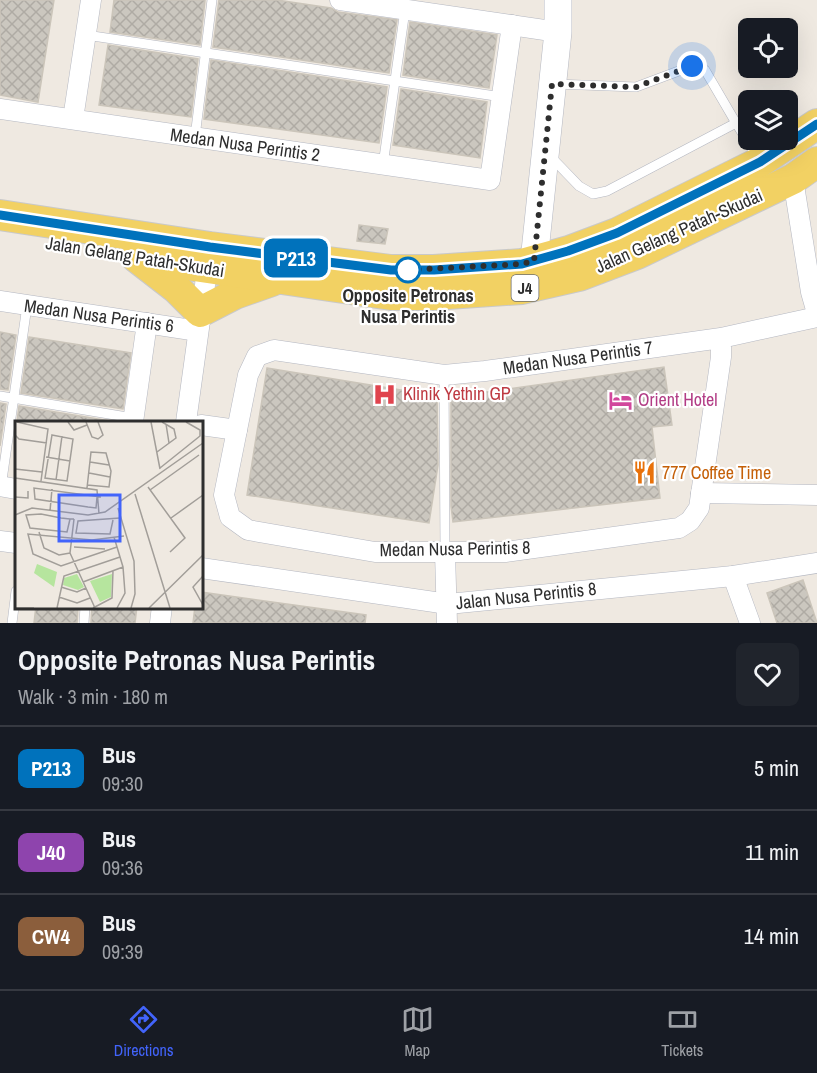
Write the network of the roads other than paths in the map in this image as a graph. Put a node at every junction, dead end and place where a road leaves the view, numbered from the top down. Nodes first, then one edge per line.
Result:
1 (91, 0) edge
2 (212, 0) edge
3 (339, 0) edge
4 (558, 0) edge
5 (405, 9) junction
6 (512, 25) junction
7 (558, 32) junction
8 (86, 35) junction
9 (206, 53) junction
10 (395, 81) junction
11 (552, 84) junction
12 (502, 97) junction
13 (0, 109) edge
14 (73, 119) junction
15 (736, 123) junction
16 (817, 124) edge
17 (195, 137) junction
18 (545, 152) junction
19 (760, 162) junction
20 (383, 165) junction
21 (805, 170) edge
22 (0, 215) edge
23 (0, 236) edge
24 (136, 257) junction
25 (208, 258) junction
26 (534, 261) junction
27 (277, 279) junction
28 (0, 301) edge
29 (27, 306) junction
30 (817, 315) edge
31 (199, 322) junction
32 (147, 323) junction
33 (721, 338) junction
34 (444, 375) junction
35 (0, 396) edge
36 (14, 398) junction
37 (133, 420) edge
38 (186, 421) edge
39 (202, 425) edge
40 (237, 430) junction
41 (6, 487) edge
42 (817, 495) edge
43 (700, 501) junction
44 (0, 541) edge
45 (15, 543) edge
46 (446, 552) junction
47 (817, 563) edge
48 (202, 568) edge
49 (733, 576) junction
50 (15, 599) edge
51 (85, 608) edge
52 (162, 608) edge
53 (448, 614) edge
54 (12, 623) edge
55 (84, 623) edge
56 (160, 623) edge
57 (750, 623) edge

1 - 8 street
2 - 9 lane
3 - 5 street
4 - 7 street
5 - 6 street
5 - 10 lane
6 - 7 street
6 - 12 street
7 - 11 street
8 - 9 lane
8 - 14 street
9 - 10 lane
9 - 17 lane
10 - 12 lane
10 - 20 lane
11 - 15 lane
11 - 18 street
12 - 20 street, Medan Nusa Perintis 2
13 - 14 street, Medan Nusa Perintis 2
14 - 17 street, Medan Nusa Perintis 2
15 - 18 lane
15 - 19 lane
16 - 19 main road, Jalan Gelang Patah-Skudai / J4
17 - 20 street, Medan Nusa Perintis 2
18 - 26 street
19 - 26 main road, Jalan Gelang Patah-Skudai / J4
21 - 27 main road, Jalan Gelang Patah-Skudai / J4
21 - 30 street
22 - 25 main road, Jalan Gelang Patah-Skudai / J4
23 - 24 main road, Jalan Gelang Patah-Skudai / J4
24 - 25 main road, Jalan Gelang Patah-Skudai / J4
24 - 31 main road
25 - 26 main road, Jalan Gelang Patah-Skudai / J4
25 - 27 main road, Jalan Gelang Patah-Skudai / J4
25 - 31 street
27 - 31 main road
28 - 29 street, Medan Nusa Perintis 6
29 - 32 street, Medan Nusa Perintis 6
29 - 36 lane
30 - 33 street, Medan Nusa Perintis 7
31 - 32 street, Medan Nusa Perintis 6
31 - 38 street
32 - 37 street
33 - 34 street, Medan Nusa Perintis 7
33 - 43 street
34 - 40 street, Medan Nusa Perintis 7
34 - 46 lane
35 - 36 lane
36 - 37 lane
36 - 41 lane
39 - 40 street
40 - 46 street, Medan Nusa Perintis 8
42 - 43 street
43 - 46 street, Medan Nusa Perintis 8
44 - 45 street
46 - 53 street
47 - 49 street, Jalan Nusa Perintis 8
48 - 53 street, Jalan Nusa Perintis 8
49 - 53 street, Jalan Nusa Perintis 8
49 - 57 street
50 - 54 lane
51 - 55 lane
52 - 56 street

